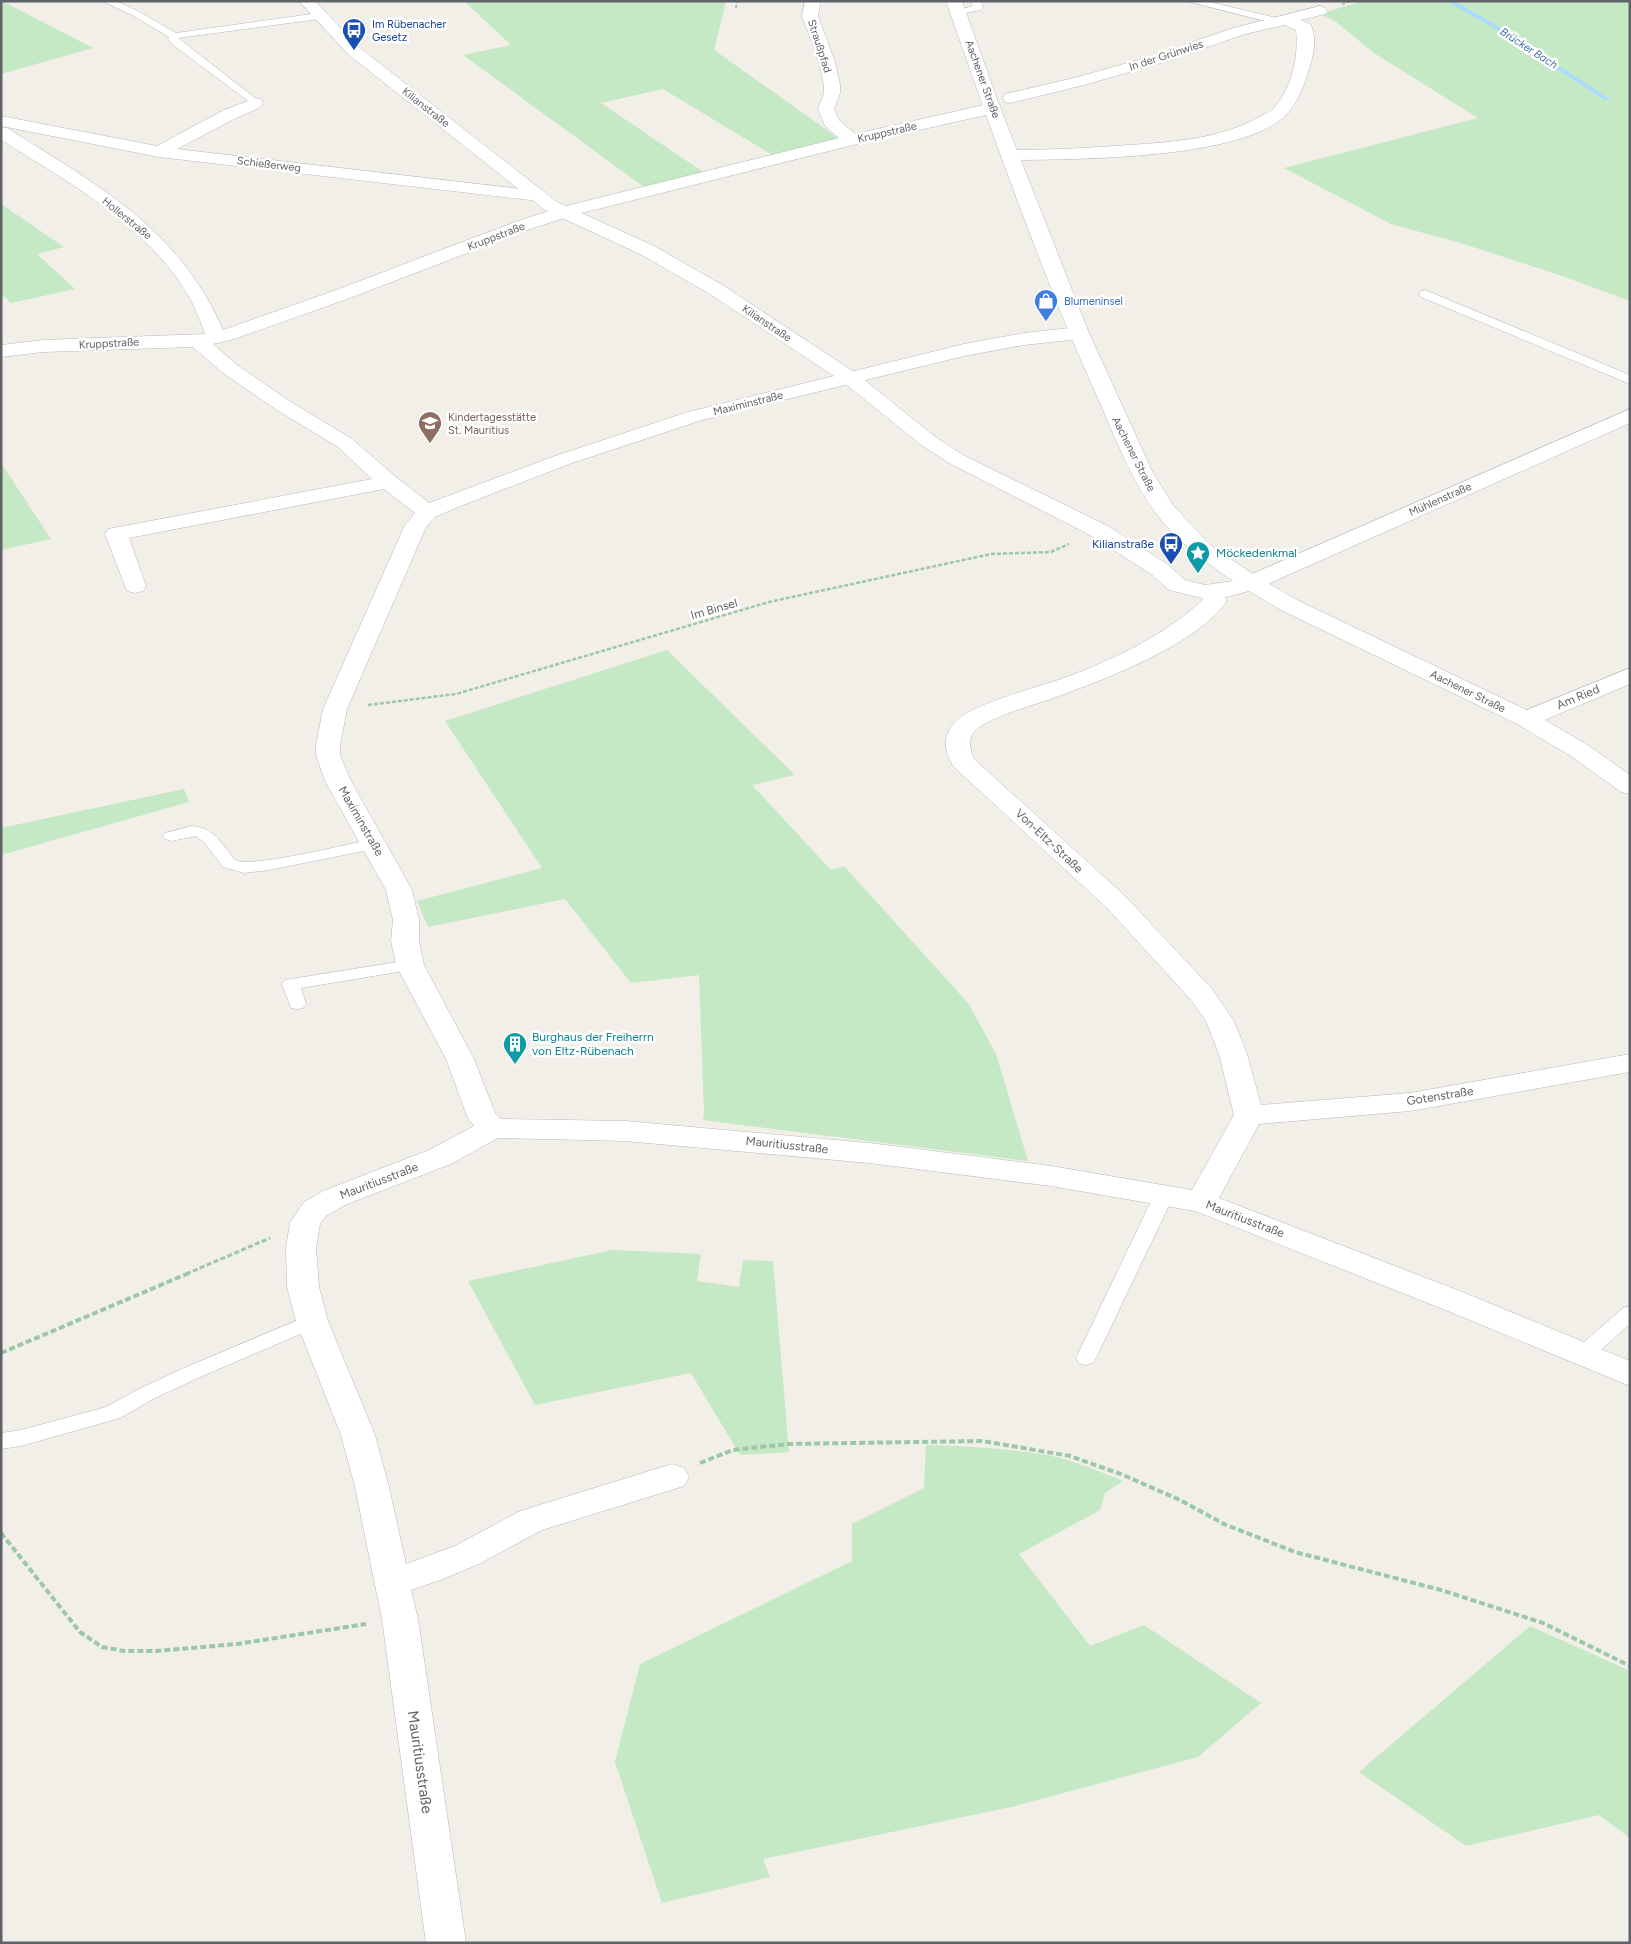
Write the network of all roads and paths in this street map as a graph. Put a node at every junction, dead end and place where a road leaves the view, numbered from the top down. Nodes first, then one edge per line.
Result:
1 (106, 1) edge
2 (306, 1) edge
3 (737, 1) edge
4 (813, 1) edge
5 (976, 1) edge
6 (1191, 1) edge
7 (956, 7) edge
8 (736, 8) dead end
9 (1320, 11) dead end
10 (320, 16) junction
11 (1280, 20) junction
12 (174, 36) junction
13 (1011, 98) dead end
14 (256, 103) joint
15 (993, 108) junction
16 (1, 121) edge
17 (1, 132) edge
18 (852, 140) junction
19 (159, 152) junction
20 (1012, 156) junction
21 (539, 196) junction
22 (564, 212) junction
23 (1425, 294) dead end
24 (1079, 332) junction
25 (207, 339) junction
26 (1, 352) edge
27 (850, 378) junction
28 (1630, 380) edge
29 (1630, 415) edge
30 (388, 482) junction
31 (427, 512) junction
32 (1098, 530) junction
33 (1251, 583) junction
34 (135, 586) dead end
35 (1214, 594) junction
36 (1630, 674) edge
37 (335, 709) junction
38 (1526, 719) junction
39 (1630, 786) edge
40 (170, 836) dead end
41 (374, 844) junction
42 (410, 965) junction
43 (297, 1004) dead end
44 (1630, 1063) edge
45 (1249, 1115) junction
46 (493, 1128) junction
47 (1164, 1195) junction
48 (1201, 1202) junction
49 (305, 1223) junction
50 (1630, 1313) edge
51 (312, 1321) junction
52 (1, 1353) edge
53 (1582, 1355) junction
54 (1086, 1358) dead end
55 (1630, 1374) edge
56 (1, 1441) edge
57 (672, 1477) joint
58 (1, 1533) edge
59 (392, 1582) junction
60 (400, 1619) junction
61 (1630, 1666) edge
62 (446, 1943) edge

1 - 12 lane
2 - 10 street, Kilianstraße
3 - 8 path
4 - 18 street, Straußpfad
5 - 7 lane
6 - 11 lane
7 - 15 street, Aachener Straße
9 - 11 street, In der Grünwies
10 - 12 lane
10 - 21 street, Kilianstraße
11 - 13 street, In der Grünwies
11 - 20 street
12 - 14 lane
14 - 19 street
15 - 18 street, Kruppstraße
15 - 20 street, Aachener Straße
16 - 19 street, Schießerweg
17 - 25 street, Hollerstraße
18 - 22 street, Kruppstraße
19 - 21 street, Schießerweg
20 - 24 street, Aachener Straße
21 - 22 street, Kilianstraße
22 - 25 street, Kruppstraße
22 - 27 street, Kilianstraße
23 - 28 lane
24 - 27 street, Maximinstraße
24 - 33 street, Aachener Straße
25 - 26 street, Kruppstraße
25 - 30 street, Hollerstraße
27 - 31 street, Maximinstraße
27 - 32 street, Kilianstraße
29 - 33 street, Mühlenstraße
30 - 31 street
30 - 34 street
31 - 37 street, Maximinstraße
32 - 35 street, Kilianstraße
32 - 37 path, Im Binsel
33 - 35 street, Kilianstraße
33 - 38 street, Aachener Straße
35 - 45 street, Von-Eltz-Straße
36 - 38 street, Am Ried
37 - 41 street, Maximinstraße
38 - 39 street, Aachener Straße
40 - 41 lane
41 - 42 street, Maximinstraße
42 - 43 lane
42 - 46 street, Maximinstraße
44 - 45 street, Gotenstraße
45 - 48 street
46 - 47 street, Mauritiusstraße
46 - 49 street, Mauritiusstraße
47 - 48 street, Mauritiusstraße
47 - 54 lane
48 - 53 street, Mauritiusstraße
49 - 51 street, Mauritiusstraße
49 - 52 path
50 - 53 lane
51 - 56 lane
51 - 59 street, Mauritiusstraße
53 - 55 street, Mauritiusstraße
57 - 59 street
57 - 61 path
58 - 60 path
59 - 60 street, Mauritiusstraße
60 - 62 street, Mauritiusstraße

